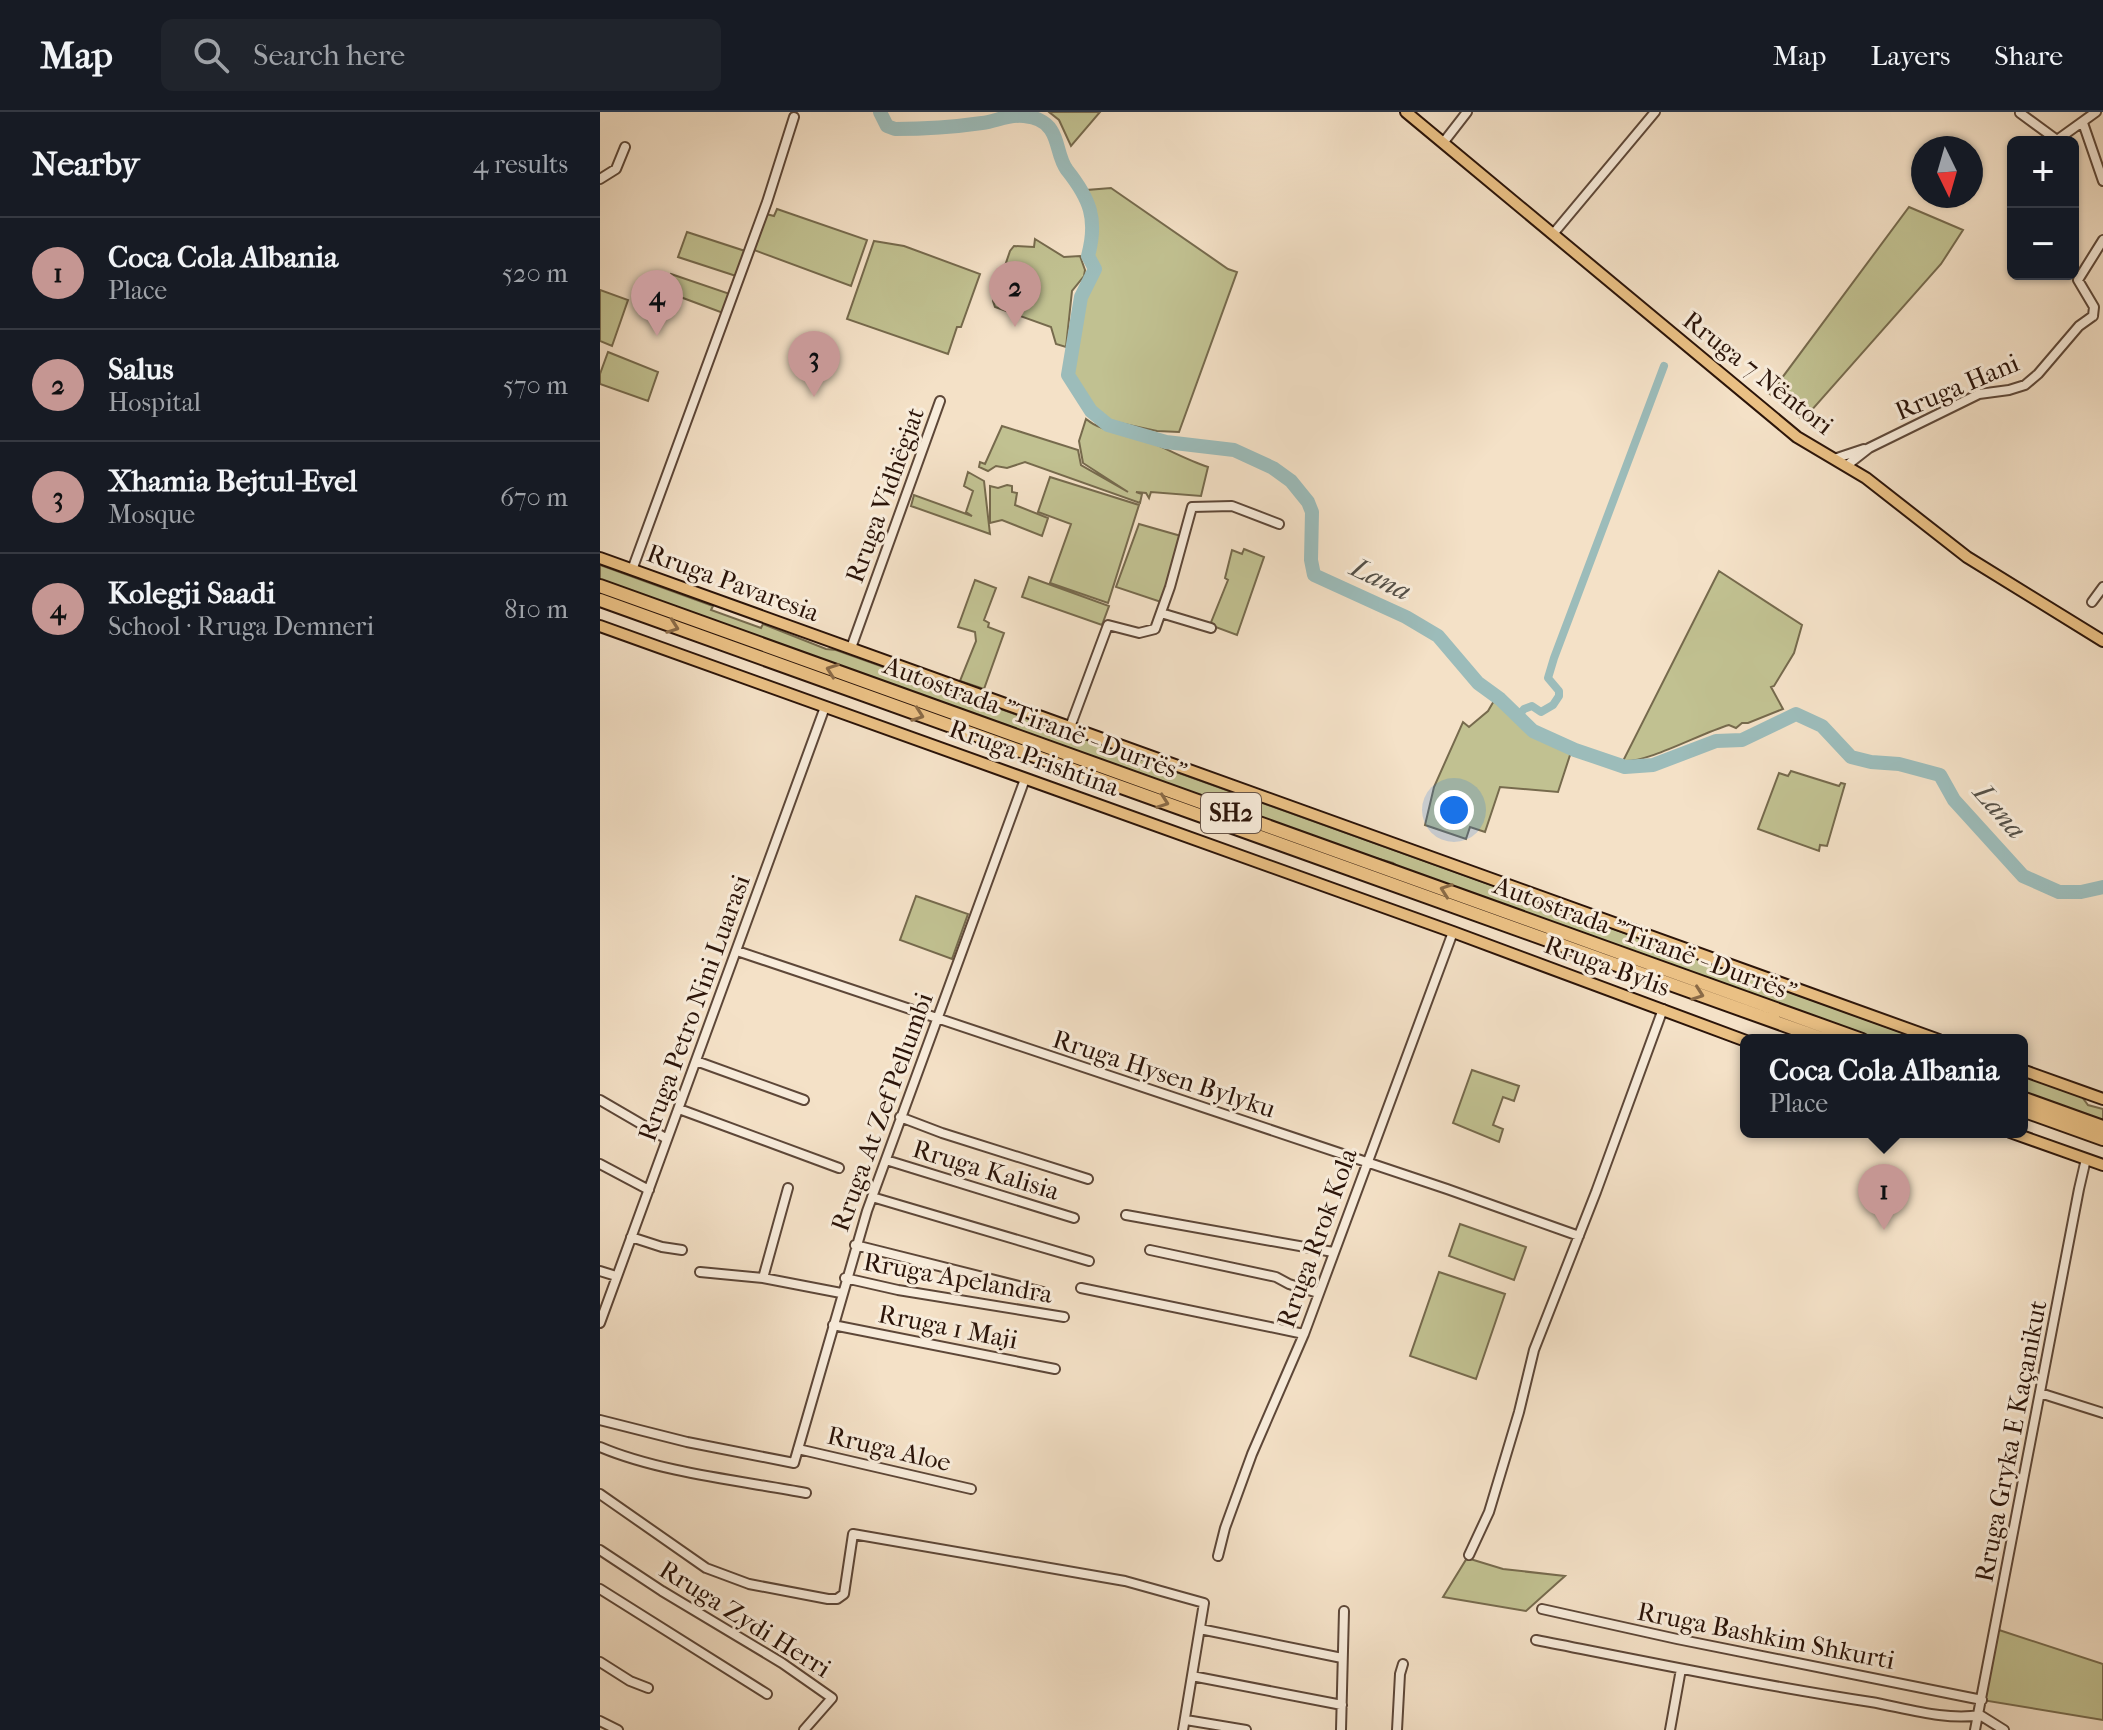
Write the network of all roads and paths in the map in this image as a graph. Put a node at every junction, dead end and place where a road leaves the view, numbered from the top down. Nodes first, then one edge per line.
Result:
1 (1406, 112) edge
2 (1467, 112) edge
3 (1655, 112) edge
4 (2096, 112) edge
5 (2020, 113) edge
6 (794, 117) dead end
7 (2083, 123) junction
8 (1443, 143) junction
9 (625, 147) dead end
10 (600, 179) edge
11 (2103, 181) edge
12 (1553, 234) junction
13 (2103, 240) edge
14 (2093, 316) junction
15 (2103, 321) edge
16 (940, 401) dead end
17 (1869, 448) junction
18 (1834, 459) junction
19 (1846, 466) junction
20 (1279, 524) dead end
21 (600, 558) edge
22 (632, 570) junction
23 (600, 586) edge
24 (2103, 587) edge
25 (600, 600) edge
26 (2092, 602) dead end
27 (1161, 613) junction
28 (600, 626) edge
29 (1211, 628) dead end
30 (2103, 641) edge
31 (851, 648) junction
32 (825, 707) junction
33 (1070, 727) junction
34 (1025, 779) junction
35 (1453, 932) junction
36 (737, 951) junction
37 (1663, 1009) junction
38 (936, 1019) junction
39 (1809, 1034) edge
40 (1845, 1034) edge
41 (1922, 1034) edge
42 (1740, 1039) edge
43 (696, 1061) junction
44 (2028, 1072) edge
45 (2103, 1099) edge
46 (600, 1100) edge
47 (804, 1100) dead end
48 (2028, 1100) edge
49 (679, 1109) junction
50 (2028, 1112) edge
51 (900, 1117) junction
52 (2103, 1127) edge
53 (2027, 1138) edge
54 (667, 1139) junction
55 (2103, 1139) edge
56 (2086, 1159) junction
57 (886, 1160) junction
58 (1365, 1162) junction
59 (600, 1164) edge
60 (2103, 1165) edge
61 (839, 1168) dead end
62 (1088, 1179) dead end
63 (788, 1188) dead end
64 (649, 1190) junction
65 (872, 1197) junction
66 (1126, 1215) dead end
67 (1074, 1218) dead end
68 (1579, 1236) junction
69 (631, 1237) junction
70 (855, 1245) junction
71 (682, 1250) dead end
72 (1150, 1250) dead end
73 (1333, 1252) junction
74 (1089, 1261) dead end
75 (600, 1271) edge
76 (700, 1272) dead end
77 (616, 1276) junction
78 (763, 1278) junction
79 (845, 1278) junction
80 (1081, 1288) dead end
81 (1043, 1292) dead end
82 (841, 1293) junction
83 (1318, 1293) junction
84 (1064, 1317) dead end
85 (600, 1323) edge
86 (833, 1325) junction
87 (1304, 1334) junction
88 (1055, 1369) dead end
89 (2040, 1393) junction
90 (2103, 1413) edge
91 (600, 1420) edge
92 (600, 1447) edge
93 (798, 1449) junction
94 (971, 1489) dead end
95 (806, 1493) dead end
96 (600, 1494) edge
97 (600, 1550) edge
98 (1469, 1555) dead end
99 (1218, 1556) dead end
100 (600, 1589) edge
101 (1542, 1609) dead end
102 (1344, 1611) dead end
103 (1200, 1629) junction
104 (1536, 1640) dead end
105 (1342, 1658) junction
106 (600, 1662) edge
107 (1403, 1664) dead end
108 (1681, 1669) junction
109 (1192, 1676) junction
110 (648, 1688) dead end
111 (767, 1694) dead end
112 (1982, 1700) junction
113 (1342, 1705) junction
114 (1980, 1715) junction
115 (1186, 1720) junction
116 (600, 1721) edge
117 (618, 1730) edge
118 (804, 1730) edge
119 (1183, 1730) edge
120 (1246, 1730) edge
121 (1341, 1730) edge
122 (1397, 1730) edge
123 (1670, 1730) edge
124 (1975, 1730) edge
125 (2004, 1730) edge

1 - 8 main road, Rruga 7 Nëntori
2 - 8 street
3 - 12 street
4 - 7 street
5 - 7 street
6 - 22 street
7 - 11 street
8 - 12 main road, Rruga 7 Nëntori
9 - 10 street
12 - 18 main road, Rruga 7 Nëntori
13 - 14 street
14 - 15 street
14 - 17 street, Rruga Hani
16 - 31 street, Rruga Vidhëgjat
17 - 18 street, Rruga Hani
17 - 19 street, Rruga Hani
18 - 19 main road, Rruga 7 Nëntori
19 - 30 main road, Rruga 7 Nëntori
20 - 27 street
21 - 22 main road, Rruga Pavaresia
22 - 31 main road, Rruga Pavaresia
40 -> 23 highway, Autostrada "Tiranë - Durrës" / SH2
24 - 26 street
25 -> 39 highway, Autostrada "Tiranë - Durrës" / SH2
27 - 29 street
27 - 33 street
28 - 32 main road, Rruga Prishtina
31 - 33 main road, Rruga Pavaresia
32 - 34 main road, Rruga Prishtina
32 - 36 street, Rruga Petro Nini Luarasi
33 - 41 main road, Rruga Pavaresia
34 - 35 main road, Rruga Prishtina
34 - 38 street, Rruga At Zef Pellumbi
35 - 37 main road, Rruga Bylis
35 - 58 street, Rruga Rrok Kola
36 - 38 street, Rruga Hysen Bylyku
36 - 43 street, Rruga Petro Nini Luarasi
37 - 42 main road, Rruga Bylis
37 - 68 street
38 - 51 street, Rruga At Zef Pellumbi
38 - 58 street, Rruga Hysen Bylyku
43 - 47 street
43 - 49 street, Rruga Petro Nini Luarasi
44 - 45 main road
46 - 54 street
48 - 52 highway
49 - 54 street, Rruga Petro Nini Luarasi
49 - 61 street
50 - 55 highway
51 - 57 street, Rruga At Zef Pellumbi
51 - 62 street
53 - 56 main road
54 - 64 street, Rruga Petro Nini Luarasi
56 - 60 main road
56 - 89 street, Rruga Gryka E Kaçanikut
57 - 65 street, Rruga At Zef Pellumbi
57 - 67 street, Rruga Kalisia
58 - 68 street, Rruga Hysen Bylyku
58 - 73 street, Rruga Rrok Kola
59 - 64 street
63 - 78 street
64 - 69 street, Rruga Petro Nini Luarasi
65 - 70 street, Rruga At Zef Pellumbi
65 - 74 street
66 - 73 street
68 - 98 street
69 - 71 street
69 - 77 street, Rruga Petro Nini Luarasi
70 - 79 street, Rruga At Zef Pellumbi
70 - 81 street
72 - 83 street
73 - 83 street, Rruga Rrok Kola
75 - 77 street
76 - 78 street
77 - 85 street, Rruga Petro Nini Luarasi
78 - 82 street
79 - 82 street, Rruga At Zef Pellumbi
79 - 84 street, Rruga Apelandra
80 - 87 street
82 - 86 street, Rruga At Zef Pellumbi
83 - 87 street, Rruga Rrok Kola
86 - 88 street, Rruga 1 Maji
86 - 93 street, Rruga At Zef Pellumbi
87 - 99 street, Rruga Rrok Kola
89 - 90 street
89 - 112 street, Rruga Gryka E Kaçanikut
91 - 93 street, Rruga At Zef Pellumbi
92 - 95 street
93 - 94 street, Rruga Aloe
96 - 103 street
97 - 118 street, Rruga Zydi Herri
100 - 111 street
101 - 112 street, Rruga Bashkim Shkurti
102 - 105 street
103 - 105 street
103 - 109 street
104 - 108 street
105 - 113 street
106 - 110 street
107 - 122 street
108 - 114 street
108 - 123 street
109 - 113 street
109 - 115 street
112 - 114 street, Rruga Gryka E Kaçanikut
113 - 121 street
114 - 124 street, Rruga Gryka E Kaçanikut
114 - 125 street
115 - 119 street
115 - 120 street
116 - 117 street

